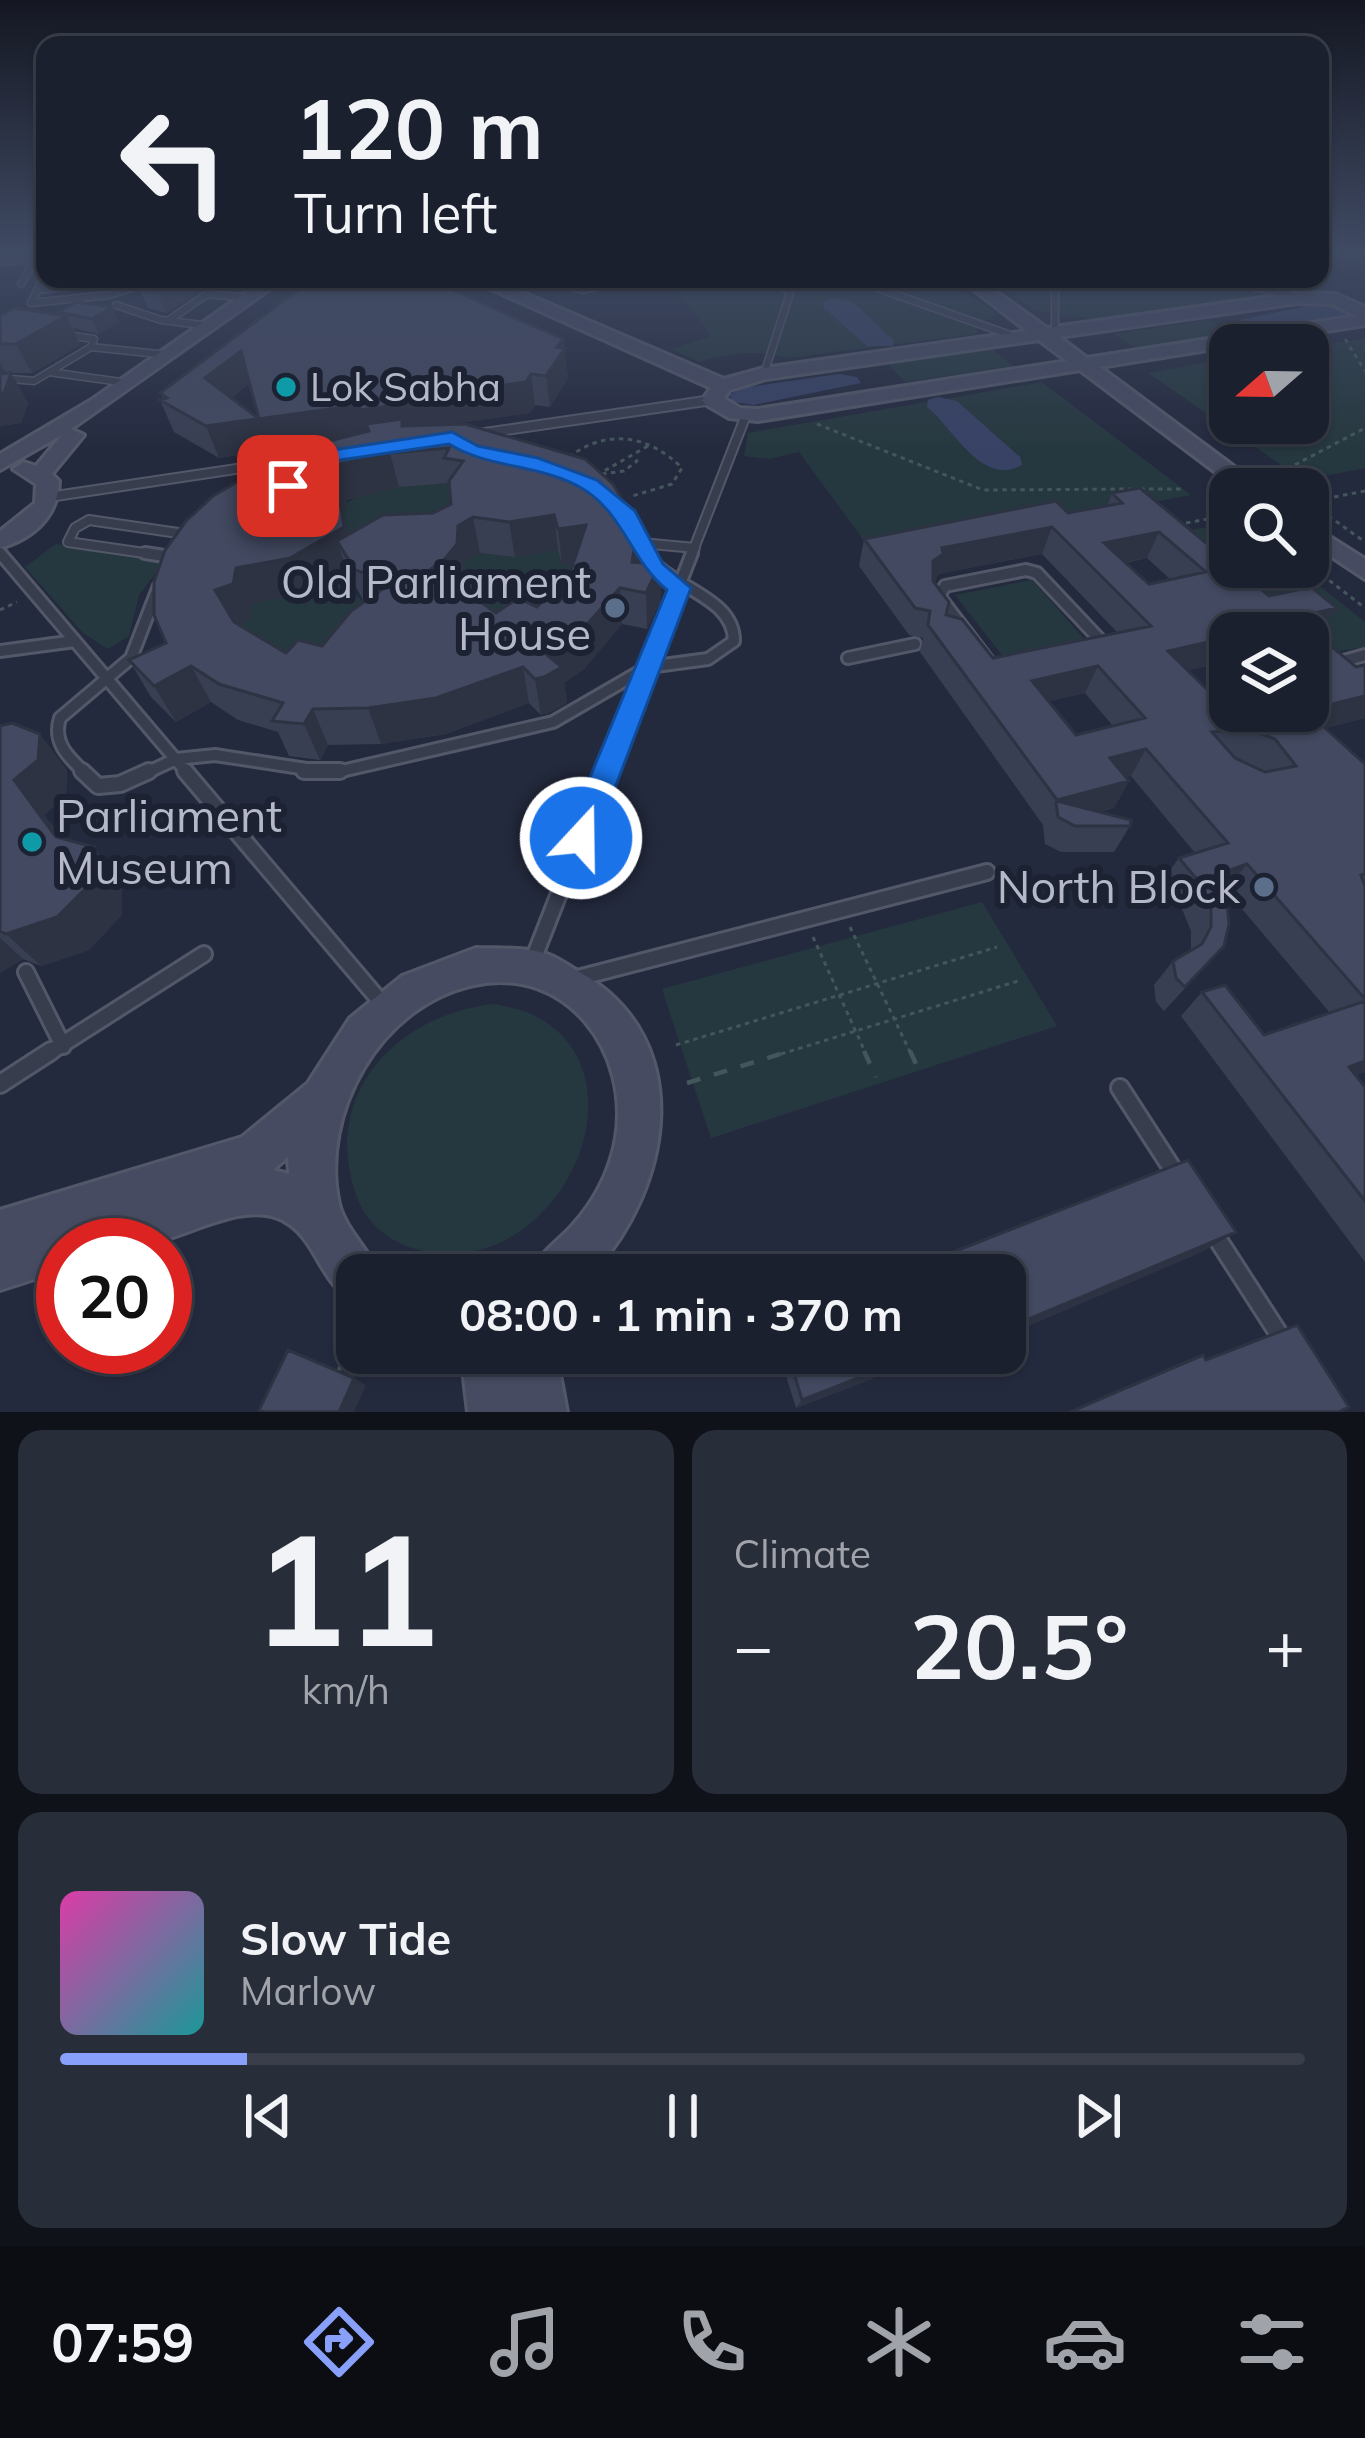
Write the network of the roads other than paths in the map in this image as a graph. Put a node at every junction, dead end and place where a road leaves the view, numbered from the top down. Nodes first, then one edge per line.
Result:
1 (161, 319) edge
2 (171, 319) edge
3 (220, 319) edge
4 (231, 319) edge
5 (561, 319) edge
6 (782, 319) edge
7 (963, 319) edge
8 (1028, 319) edge
9 (1051, 319) edge
10 (1148, 319) edge
11 (168, 321) junction
12 (210, 326) junction
13 (50, 332) edge
14 (1049, 333) junction
15 (1016, 338) junction
16 (91, 346) junction
17 (1209, 347) edge
18 (168, 355) junction
19 (858, 360) junction
20 (1084, 366) junction
21 (49, 372) junction
22 (764, 374) junction
23 (0, 378) edge
24 (128, 383) junction
25 (717, 393) junction
26 (892, 395) junction
27 (746, 416) junction
28 (452, 438) junction
29 (320, 457) junction
30 (0, 465) edge
31 (1223, 468) edge
32 (45, 486) junction
33 (201, 536) junction
34 (0, 541) edge
35 (641, 543) junction
36 (1329, 545) edge
37 (695, 548) junction
38 (0, 553) edge
39 (180, 558) junction
40 (1365, 571) edge
41 (679, 588) junction
42 (968, 633) junction
43 (947, 637) edge
44 (75, 640) junction
45 (915, 644) dead end
46 (0, 651) edge
47 (1365, 655) edge
48 (848, 658) dead end
49 (1329, 665) edge
50 (648, 667) junction
51 (109, 681) junction
52 (176, 759) junction
53 (987, 872) dead end
54 (204, 954) dead end
55 (26, 972) dead end
56 (547, 974) junction
57 (387, 1009) junction
58 (63, 1046) junction
59 (0, 1084) edge
60 (1120, 1088) dead end
61 (321, 1099) junction
62 (1194, 1202) edge
63 (315, 1212) junction
64 (157, 1218) edge
65 (1206, 1221) edge
66 (0, 1234) edge
67 (36, 1254) edge
68 (336, 1254) edge
69 (577, 1254) edge
70 (0, 1266) edge
71 (1292, 1355) edge
72 (490, 1374) edge
73 (533, 1374) edge
74 (495, 1412) edge
75 (539, 1412) edge

1 - 11 lane
2 - 11 lane
3 - 12 main road
4 - 32 main road
5 - 25 main road
6 - 22 lane
7 - 15 lane
8 - 14 main road
9 - 14 lane
10 - 14 main road
11 - 12 lane
12 - 18 main road
13 - 16 lane
14 - 15 main road
14 - 20 main road
15 - 19 main road
16 - 18 lane
16 - 21 lane
17 - 20 main road
18 - 24 main road
19 - 22 main road
19 - 26 main road
20 - 26 main road
20 - 31 main road
21 - 23 lane
21 - 24 lane
22 - 25 main road
24 - 30 main road
25 - 27 main road
25 - 28 lane
26 - 27 main road
27 - 37 lane
28 - 29 lane
28 - 35 lane
29 - 32 lane
29 - 33 lane
30 - 32 main road
32 - 34 main road
33 - 39 lane
33 - 39 lane
35 - 37 lane
35 - 41 lane
36 - 40 main road
37 - 41 lane
38 - 44 lane
39 - 51 lane
41 - 50 lane
41 - 50 lane
42 - 42 lane
42 - 43 lane
44 - 46 lane
44 - 51 lane
45 - 48 lane
47 - 49 lane
50 - 52 lane
50 - 56 lane
51 - 52 lane
51 - 52 lane
52 - 57 lane
53 - 56 lane
54 - 58 lane
55 - 58 lane
56 - 57 main road
56 - 69 main road
57 - 61 main road
58 - 59 lane
60 - 62 lane
61 - 63 main road
61 - 66 main road
63 - 64 main road
63 - 68 main road
65 - 71 lane
67 - 70 main road
72 - 74 main road
73 - 75 main road

